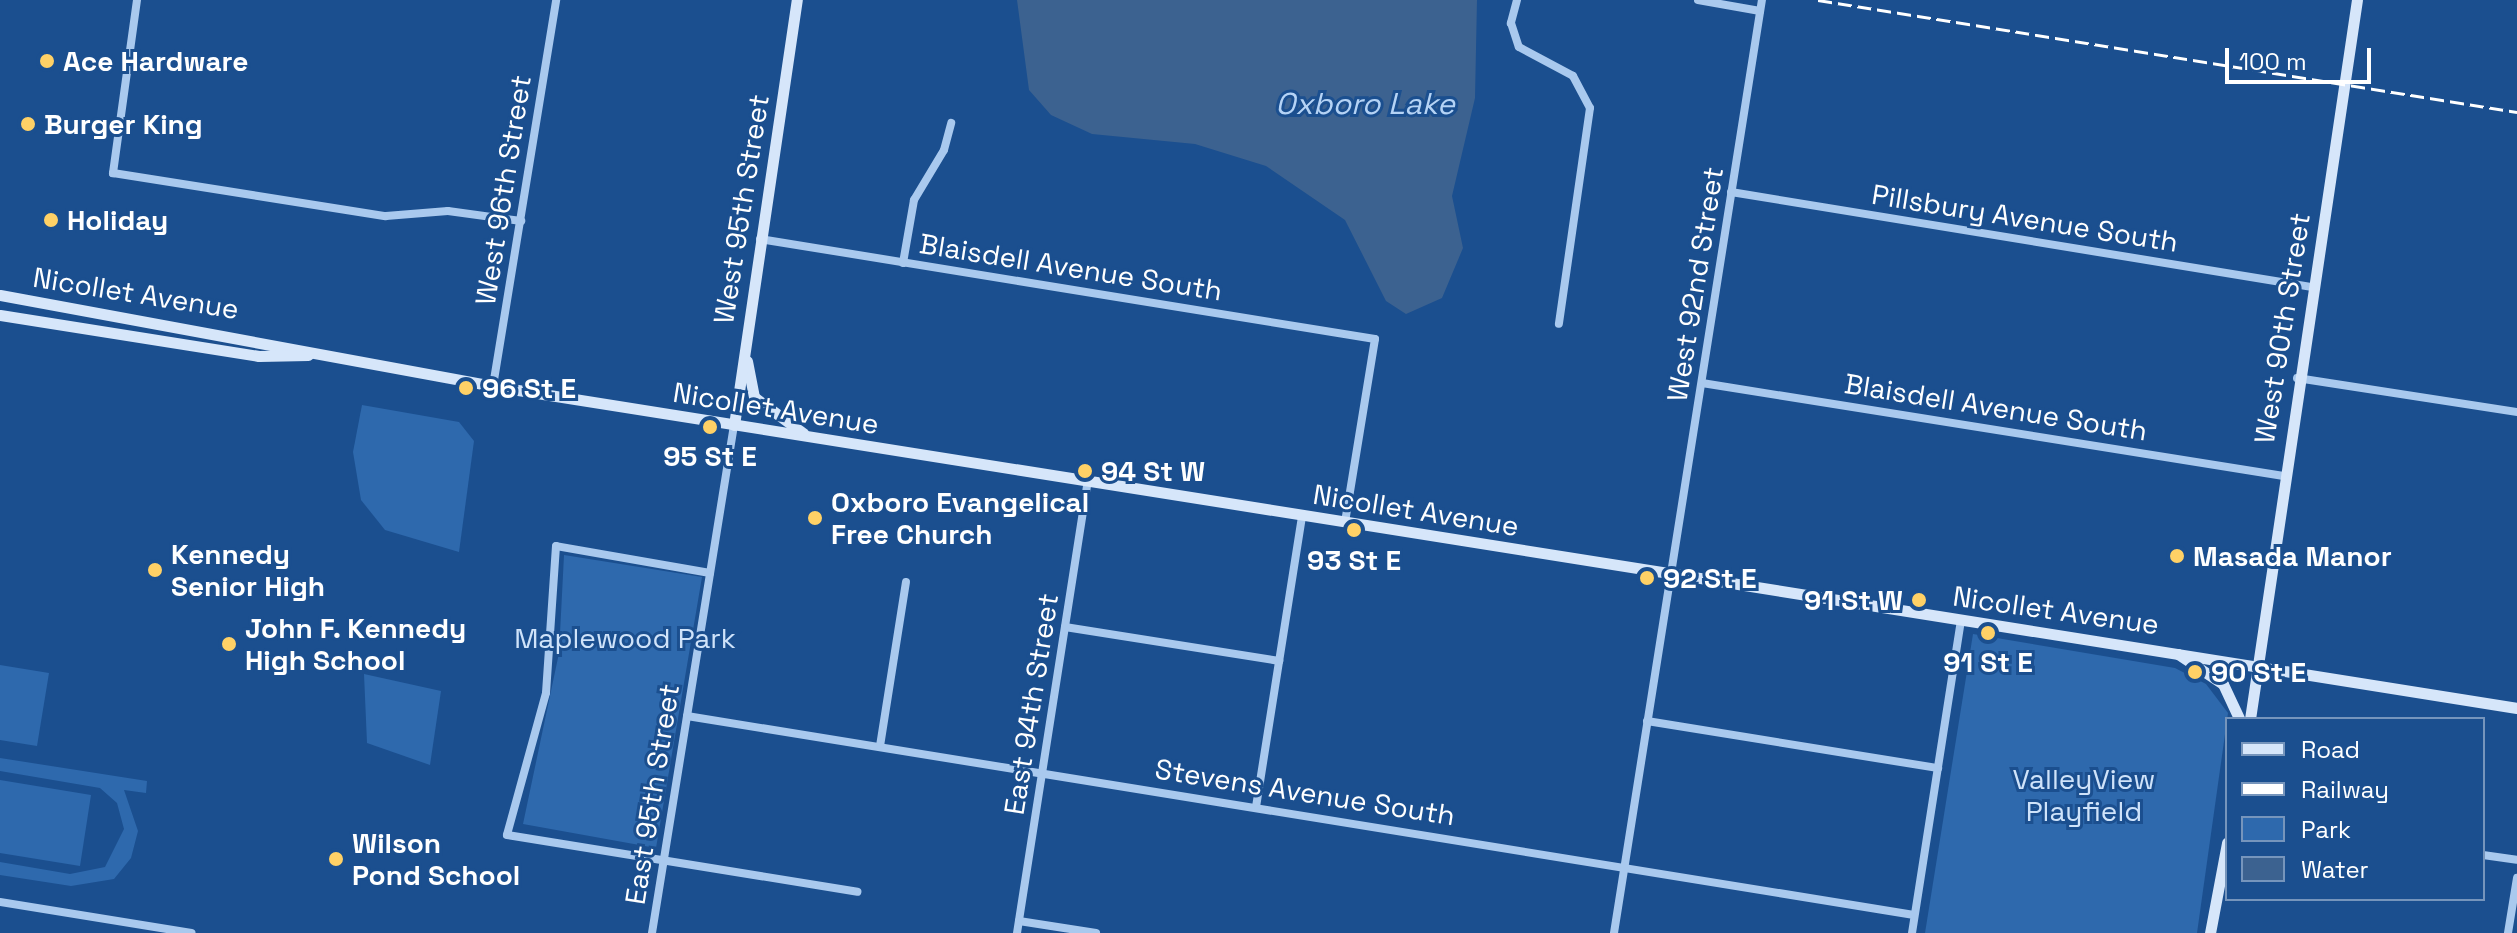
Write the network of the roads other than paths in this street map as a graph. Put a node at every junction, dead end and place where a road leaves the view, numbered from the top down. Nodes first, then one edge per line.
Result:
1 (137, 0) edge
2 (556, 0) edge
3 (797, 0) edge
4 (1517, 0) edge
5 (1698, 0) edge
6 (1762, 0) edge
7 (2357, 0) edge
8 (1760, 11) junction
9 (951, 123) dead end
10 (1731, 192) junction
11 (521, 221) junction
12 (760, 239) junction
13 (903, 263) junction
14 (2312, 287) junction
15 (0, 295) edge
16 (58, 304) junction
17 (0, 315) edge
18 (1559, 324) dead end
19 (69, 326) junction
20 (745, 345) junction
21 (308, 355) junction
22 (2297, 378) junction
23 (1702, 383) junction
24 (493, 386) junction
25 (2517, 412) edge
26 (734, 425) junction
27 (811, 437) junction
28 (2284, 476) junction
29 (1088, 482) junction
30 (1302, 516) junction
31 (1345, 523) junction
32 (710, 573) junction
33 (1671, 575) junction
34 (906, 582) dead end
35 (1961, 621) junction
36 (1065, 627) junction
37 (2174, 652) junction
38 (1279, 661) junction
39 (2259, 664) junction
40 (2517, 708) edge
41 (687, 716) junction
42 (2238, 717) edge
43 (2250, 717) edge
44 (1647, 721) junction
45 (880, 746) junction
46 (1938, 768) junction
47 (1043, 772) junction
48 (1256, 807) junction
49 (2225, 854) edge
50 (2485, 855) edge
51 (2517, 860) edge
52 (664, 861) junction
53 (1624, 868) junction
54 (2517, 878) edge
55 (857, 892) dead end
56 (0, 902) edge
57 (1914, 915) junction
58 (1019, 921) junction
59 (192, 933) edge
60 (652, 933) edge
61 (1017, 933) edge
62 (1096, 933) edge
63 (1614, 933) edge
64 (1912, 933) edge
65 (2210, 933) edge
66 (2508, 933) edge

1 - 11 street
2 - 11 street, West 96th Street
3 - 12 main road, West 95th Street
4 - 18 street
5 - 8 street
6 - 8 street, West 92nd Street
7 - 14 main road, West 90th Street
8 - 10 street, West 92nd Street
9 - 13 street
10 - 14 street, Pillsbury Avenue South
10 - 23 street, West 92nd Street
11 - 24 street, West 96th Street
12 - 13 street, Blaisdell Avenue South
12 - 20 main road, West 95th Street
13 - 31 street, Blaisdell Avenue South
14 - 22 main road, West 90th Street
15 - 16 main road, Nicollet Avenue
16 - 19 main road
16 - 21 main road, Nicollet Avenue
17 - 19 main road, Nicollet Avenue
19 - 21 main road, Nicollet Avenue
20 - 26 main road, West 95th Street
20 - 27 main road
21 - 24 main road, Nicollet Avenue
22 - 25 street
22 - 28 main road, West 90th Street
23 - 28 street, Blaisdell Avenue South
23 - 33 street, West 92nd Street
24 - 26 main road, Nicollet Avenue
26 - 27 main road, Nicollet Avenue
26 - 32 street, East 95th Street
27 - 29 main road, Nicollet Avenue
28 - 39 main road, West 90th Street
29 - 30 main road, Nicollet Avenue
29 - 36 street, East 94th Street
30 - 31 main road, Nicollet Avenue
30 - 38 street
31 - 33 main road, Nicollet Avenue
32 - 41 street, East 95th Street
32 - 52 street
33 - 35 main road, Nicollet Avenue
33 - 44 street, West 92nd Street
34 - 45 street
35 - 37 main road, Nicollet Avenue
35 - 46 street
36 - 38 street
36 - 47 street, East 94th Street
37 - 39 main road, Nicollet Avenue
37 - 42 main road
38 - 48 street
39 - 40 main road, Nicollet Avenue
39 - 43 main road, West 90th Street
41 - 45 street, Stevens Avenue South
41 - 52 street, East 95th Street
44 - 46 street
44 - 53 street, West 92nd Street
45 - 47 street, Stevens Avenue South
46 - 57 street
47 - 48 street, Stevens Avenue South
47 - 58 street, East 94th Street
48 - 53 street, Stevens Avenue South
49 - 65 main road
50 - 51 street
52 - 55 street
52 - 60 street, East 95th Street
53 - 57 street, Stevens Avenue South
53 - 63 street, West 92nd Street
54 - 66 street
56 - 59 street
57 - 64 street
58 - 61 street, East 94th Street
58 - 62 street

